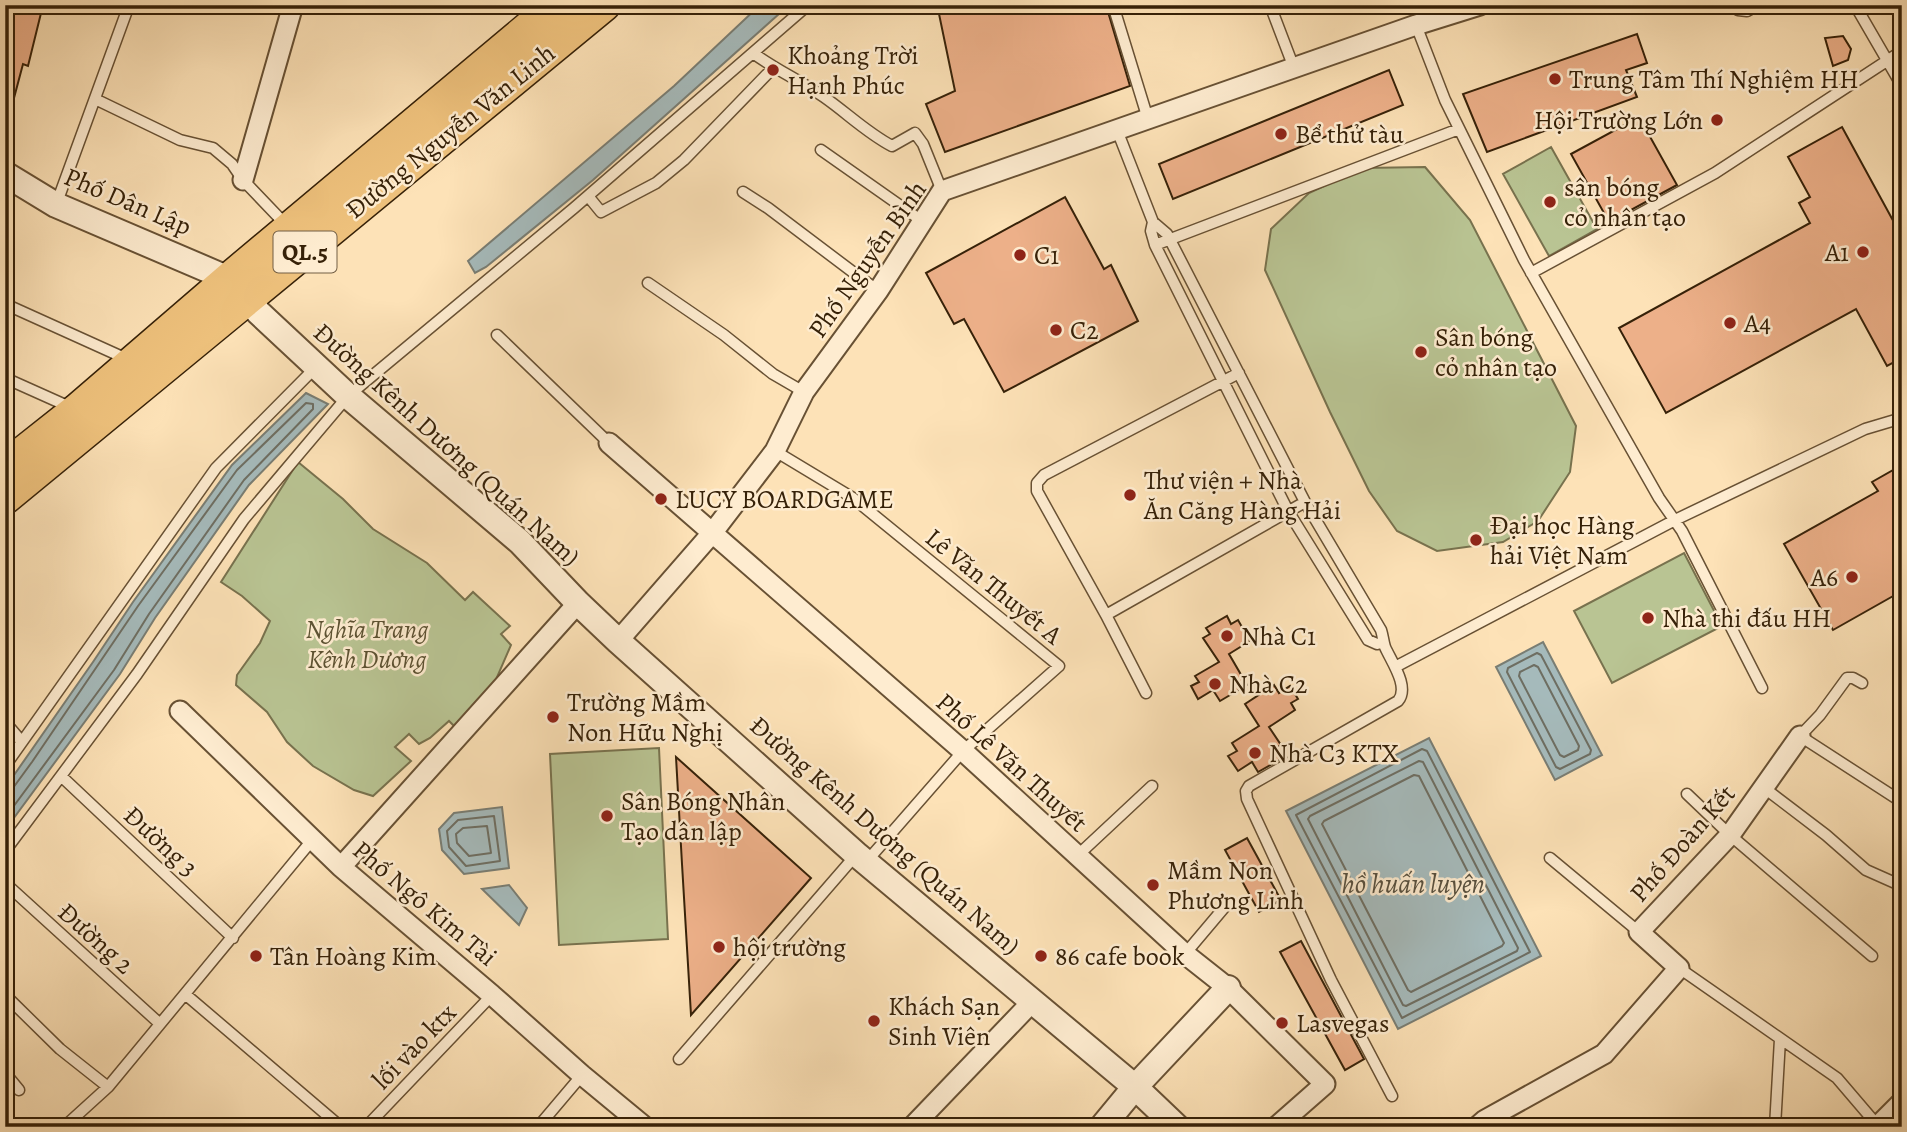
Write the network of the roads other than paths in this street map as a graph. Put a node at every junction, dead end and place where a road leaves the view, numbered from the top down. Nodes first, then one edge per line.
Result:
1 (129, 5) edge
2 (293, 5) edge
3 (604, 5) edge
4 (808, 5) edge
5 (1113, 5) edge
6 (1270, 5) edge
7 (1480, 5) edge
8 (1734, 5) edge
9 (1758, 5) edge
10 (1855, 5) edge
11 (553, 6) edge
12 (1416, 25) junction
13 (1902, 51) edge
14 (753, 53) junction
15 (1887, 60) junction
16 (773, 68) junction
17 (1294, 68) junction
18 (1902, 86) edge
19 (95, 99) junction
20 (1148, 119) junction
21 (1459, 129) junction
22 (1117, 130) junction
23 (821, 150) dead end
24 (5, 174) edge
25 (243, 180) junction
26 (942, 191) junction
27 (743, 192) dead end
28 (588, 196) junction
29 (56, 205) junction
30 (922, 221) junction
31 (1153, 222) junction
32 (289, 229) junction
33 (1170, 239) junction
34 (1155, 246) junction
35 (1531, 274) junction
36 (648, 284) dead end
37 (239, 289) junction
38 (878, 291) junction
39 (5, 304) edge
40 (497, 335) dead end
41 (132, 361) junction
42 (316, 367) junction
43 (1239, 373) junction
44 (5, 378) edge
45 (1222, 382) junction
46 (804, 392) junction
47 (348, 396) junction
48 (77, 410) junction
49 (1902, 418) edge
50 (609, 443) joint
51 (775, 451) junction
52 (5, 467) edge
53 (5, 498) edge
54 (1305, 502) junction
55 (1288, 511) junction
56 (1675, 520) junction
57 (713, 532) junction
58 (578, 603) junction
59 (1106, 615) junction
60 (618, 641) junction
61 (1383, 642) junction
62 (1395, 667) junction
63 (1862, 683) dead end
64 (1762, 688) dead end
65 (1146, 694) dead end
66 (180, 711) dead end
67 (5, 722) edge
68 (1800, 736) junction
69 (22, 742) junction
70 (963, 751) junction
71 (5, 766) edge
72 (61, 776) junction
73 (1152, 786) dead end
74 (1763, 787) junction
75 (1686, 794) dead end
76 (1902, 802) edge
77 (1730, 835) junction
78 (313, 839) junction
79 (5, 851) edge
80 (1076, 857) junction
81 (862, 858) junction
82 (1550, 858) dead end
83 (341, 867) junction
84 (5, 883) edge
85 (1902, 886) edge
86 (1228, 903) dead end
87 (1639, 932) junction
88 (233, 937) junction
89 (1185, 954) junction
90 (1872, 956) dead end
91 (1678, 968) junction
92 (1228, 988) junction
93 (185, 994) junction
94 (5, 995) edge
95 (492, 995) junction
96 (1032, 1002) junction
97 (159, 1023) junction
98 (1780, 1039) junction
99 (679, 1059) dead end
100 (5, 1073) edge
101 (582, 1075) junction
102 (108, 1087) junction
103 (1135, 1087) junction
104 (19, 1090) dead end
105 (1392, 1096) dead end
106 (1902, 1102) edge
107 (1878, 1126) edge
108 (64, 1127) edge
109 (341, 1127) edge
110 (366, 1127) edge
111 (538, 1127) edge
112 (645, 1127) edge
113 (912, 1127) edge
114 (1102, 1127) edge
115 (1177, 1127) edge
116 (1276, 1127) edge
117 (1477, 1127) edge
118 (1775, 1127) edge

1 - 19 lane
2 - 25 street
3 - 37 highway, Đường Nguyễn Văn Linh / QL.5
4 - 14 lane
5 - 20 lane
6 - 17 lane
7 - 12 street, Phố Nguyễn Bình
8 - 9 lane
10 - 15 lane
11 - 32 highway, Đường Nguyễn Văn Linh / QL.5
12 - 17 street, Phố Nguyễn Bình
12 - 21 lane
13 - 15 lane
14 - 16 lane
14 - 28 lane
15 - 18 lane
15 - 35 lane
16 - 26 lane
16 - 28 lane
17 - 20 street, Phố Nguyễn Bình
19 - 25 lane
19 - 29 lane
20 - 22 street, Phố Nguyễn Bình
21 - 33 lane
21 - 35 lane
22 - 26 street, Phố Nguyễn Bình
22 - 31 lane
23 - 30 lane
24 - 29 street, Phố Dân Lập
25 - 32 lane
26 - 30 street, Phố Nguyễn Bình
27 - 38 lane
28 - 47 lane
29 - 37 street, Phố Dân Lập
30 - 38 street, Phố Nguyễn Bình
31 - 33 lane
31 - 34 lane
32 - 37 highway, Đường Nguyễn Văn Linh / QL.5
33 - 34 lane
33 - 43 lane
34 - 45 lane
35 - 56 lane
36 - 46 lane
37 - 41 highway, Đường Nguyễn Văn Linh / QL.5
37 - 42 street, Đường Kênh Dương (Quán Nam)
37 - 53 highway, Đường Nguyễn Văn Linh / QL.5
38 - 46 street, Phố Nguyễn Bình
39 - 41 lane
40 - 50 lane
41 - 48 highway, Đường Nguyễn Văn Linh / QL.5
42 - 47 street, Đường Kênh Dương (Quán Nam)
42 - 69 lane
43 - 45 lane
43 - 54 lane
44 - 48 lane
45 - 55 lane
45 - 59 lane
46 - 51 street, Phố Nguyễn Bình
47 - 58 street, Đường Kênh Dương (Quán Nam)
47 - 72 lane
48 - 52 highway, Đường Nguyễn Văn Linh / QL.5
49 - 56 lane
50 - 57 street, Phố Lê Văn Thuyết
51 - 57 street, Phố Nguyễn Bình
51 - 70 lane, Lê Văn Thuyết A
54 - 55 lane
54 - 61 lane
55 - 59 lane
55 - 61 lane
56 - 62 lane
56 - 64 lane
57 - 60 street, Phố Nguyễn Bình
57 - 70 street, Phố Lê Văn Thuyết
58 - 60 street, Đường Kênh Dương (Quán Nam)
58 - 83 street
59 - 65 lane
60 - 81 street, Đường Kênh Dương (Quán Nam)
61 - 62 lane
62 - 105 lane
63 - 68 lane
66 - 78 street, Phố Ngô Kim Tài
67 - 69 lane
68 - 74 street, Phố Đoàn Kết
68 - 76 lane
69 - 71 lane
70 - 80 street, Phố Lê Văn Thuyết
70 - 81 lane, Lê Văn Thuyết A
72 - 79 lane
72 - 88 lane, Đường 3
73 - 80 lane
74 - 77 street, Phố Đoàn Kết
74 - 85 lane
75 - 77 lane
77 - 87 street, Phố Đoàn Kết
77 - 90 lane
78 - 83 street, Phố Ngô Kim Tài
78 - 88 lane
80 - 89 street, Phố Lê Văn Thuyết
81 - 96 street, Đường Kênh Dương (Quán Nam)
81 - 99 lane, Lê Văn Thuyết A
82 - 87 lane
83 - 95 street, Phố Ngô Kim Tài
84 - 97 lane, Đường 2
86 - 89 lane
87 - 91 street, Phố Đoàn Kết
88 - 93 lane
89 - 92 street, Phố Lê Văn Thuyết
91 - 98 lane
91 - 117 street
92 - 103 street
92 - 116 street, Phố Lê Văn Thuyết
93 - 97 lane
93 - 109 lane
94 - 102 lane
95 - 101 street, Phố Ngô Kim Tài
95 - 110 lane, lối vào ktx
96 - 103 street, Đường Kênh Dương (Quán Nam)
96 - 113 street
97 - 102 lane
98 - 107 lane
98 - 118 lane
100 - 104 lane
101 - 111 lane
101 - 112 street, Phố Ngô Kim Tài
102 - 108 lane
103 - 114 street
103 - 115 street, Đường Kênh Dương (Quán Nam)
106 - 107 street

